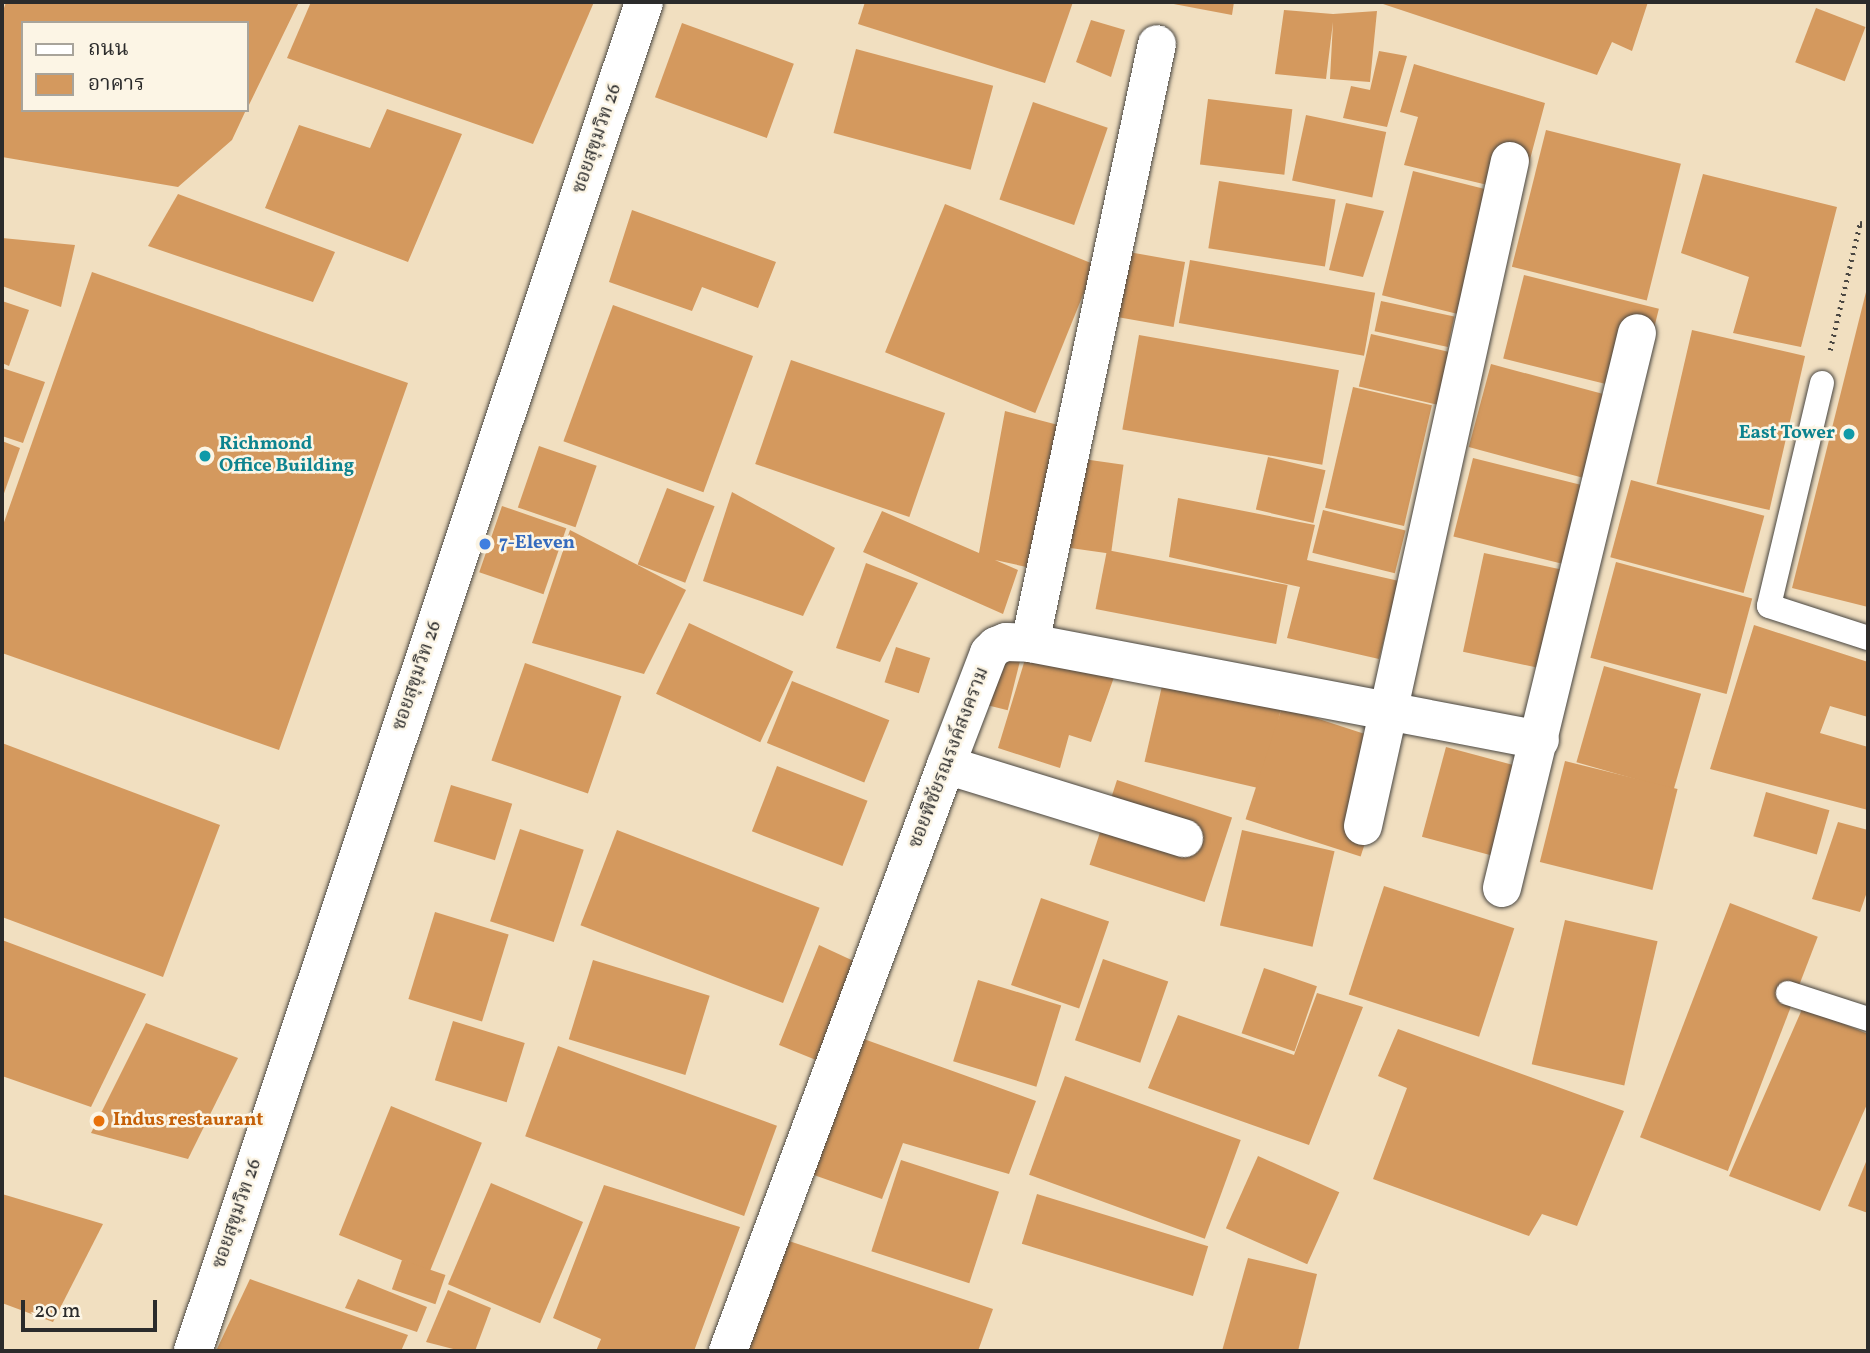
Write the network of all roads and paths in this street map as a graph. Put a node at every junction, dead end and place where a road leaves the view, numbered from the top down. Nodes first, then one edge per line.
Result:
1 (644, 2) edge
2 (1157, 44) dead end
3 (1510, 161) dead end
4 (1868, 224) edge
5 (1637, 333) dead end
6 (1822, 383) joint
7 (1868, 638) edge
8 (1030, 643) junction
9 (1389, 709) junction
10 (1540, 740) junction
11 (946, 765) junction
12 (1363, 825) dead end
13 (1184, 838) dead end
14 (1502, 888) dead end
15 (1788, 993) dead end
16 (1868, 1019) edge
17 (193, 1351) edge
18 (727, 1351) edge

1 - 17 street, ซอยสุขุมวิท 26
2 - 8 street
3 - 9 street
4 - 6 path
5 - 10 street
6 - 7 lane
8 - 9 street, ซอยพิชัยรณรงค์สงคราม
8 - 11 street, ซอยพิชัยรณรงค์สงคราม
9 - 10 street, ซอยพิชัยรณรงค์สงคราม
9 - 12 street
10 - 14 street
11 - 13 street
11 - 18 street, ซอยพิชัยรณรงค์สงคราม
15 - 16 lane

